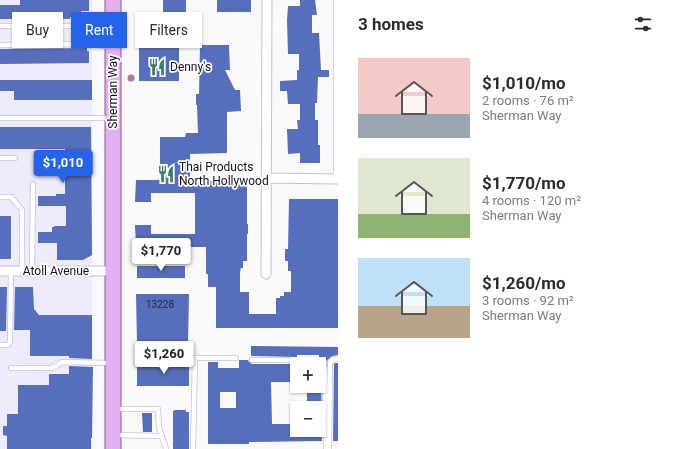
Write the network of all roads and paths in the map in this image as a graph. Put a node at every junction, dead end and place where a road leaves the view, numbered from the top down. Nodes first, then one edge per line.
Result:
1 (267, 0) edge
2 (336, 0) edge
3 (112, 6) edge
4 (0, 26) edge
5 (71, 44) edge
6 (0, 45) edge
7 (112, 48) edge
8 (0, 118) edge
9 (112, 118) junction
10 (0, 158) edge
11 (15, 158) dead end
12 (267, 178) junction
13 (337, 179) edge
14 (33, 184) dead end
15 (0, 197) edge
16 (112, 270) junction
17 (0, 271) edge
18 (11, 271) junction
19 (22, 271) junction
20 (32, 271) junction
21 (266, 274) dead end
22 (0, 345) edge
23 (236, 358) dead end
24 (338, 359) edge
25 (252, 360) dead end
26 (112, 363) junction
27 (11, 368) dead end
28 (112, 410) junction
29 (162, 436) junction
30 (112, 442) edge
31 (166, 449) edge
32 (193, 449) edge
33 (326, 449) edge
34 (329, 449) edge

1 - 12 street
2 - 13 lane
3 - 4 lane
5 - 6 lane
7 - 9 main road, Sherman Way
8 - 9 lane
9 - 16 main road, Sherman Way
10 - 11 lane
12 - 13 street
12 - 21 street
14 - 20 lane
15 - 19 lane
16 - 20 street, Atoll Avenue
16 - 26 main road, Sherman Way
17 - 18 street, Atoll Avenue
18 - 19 street, Atoll Avenue
18 - 22 lane
19 - 20 street, Atoll Avenue
23 - 32 lane
24 - 34 lane
25 - 33 lane
26 - 27 lane
26 - 28 main road, Sherman Way
28 - 29 lane
28 - 30 main road, Sherman Way
29 - 30 lane
29 - 31 lane

